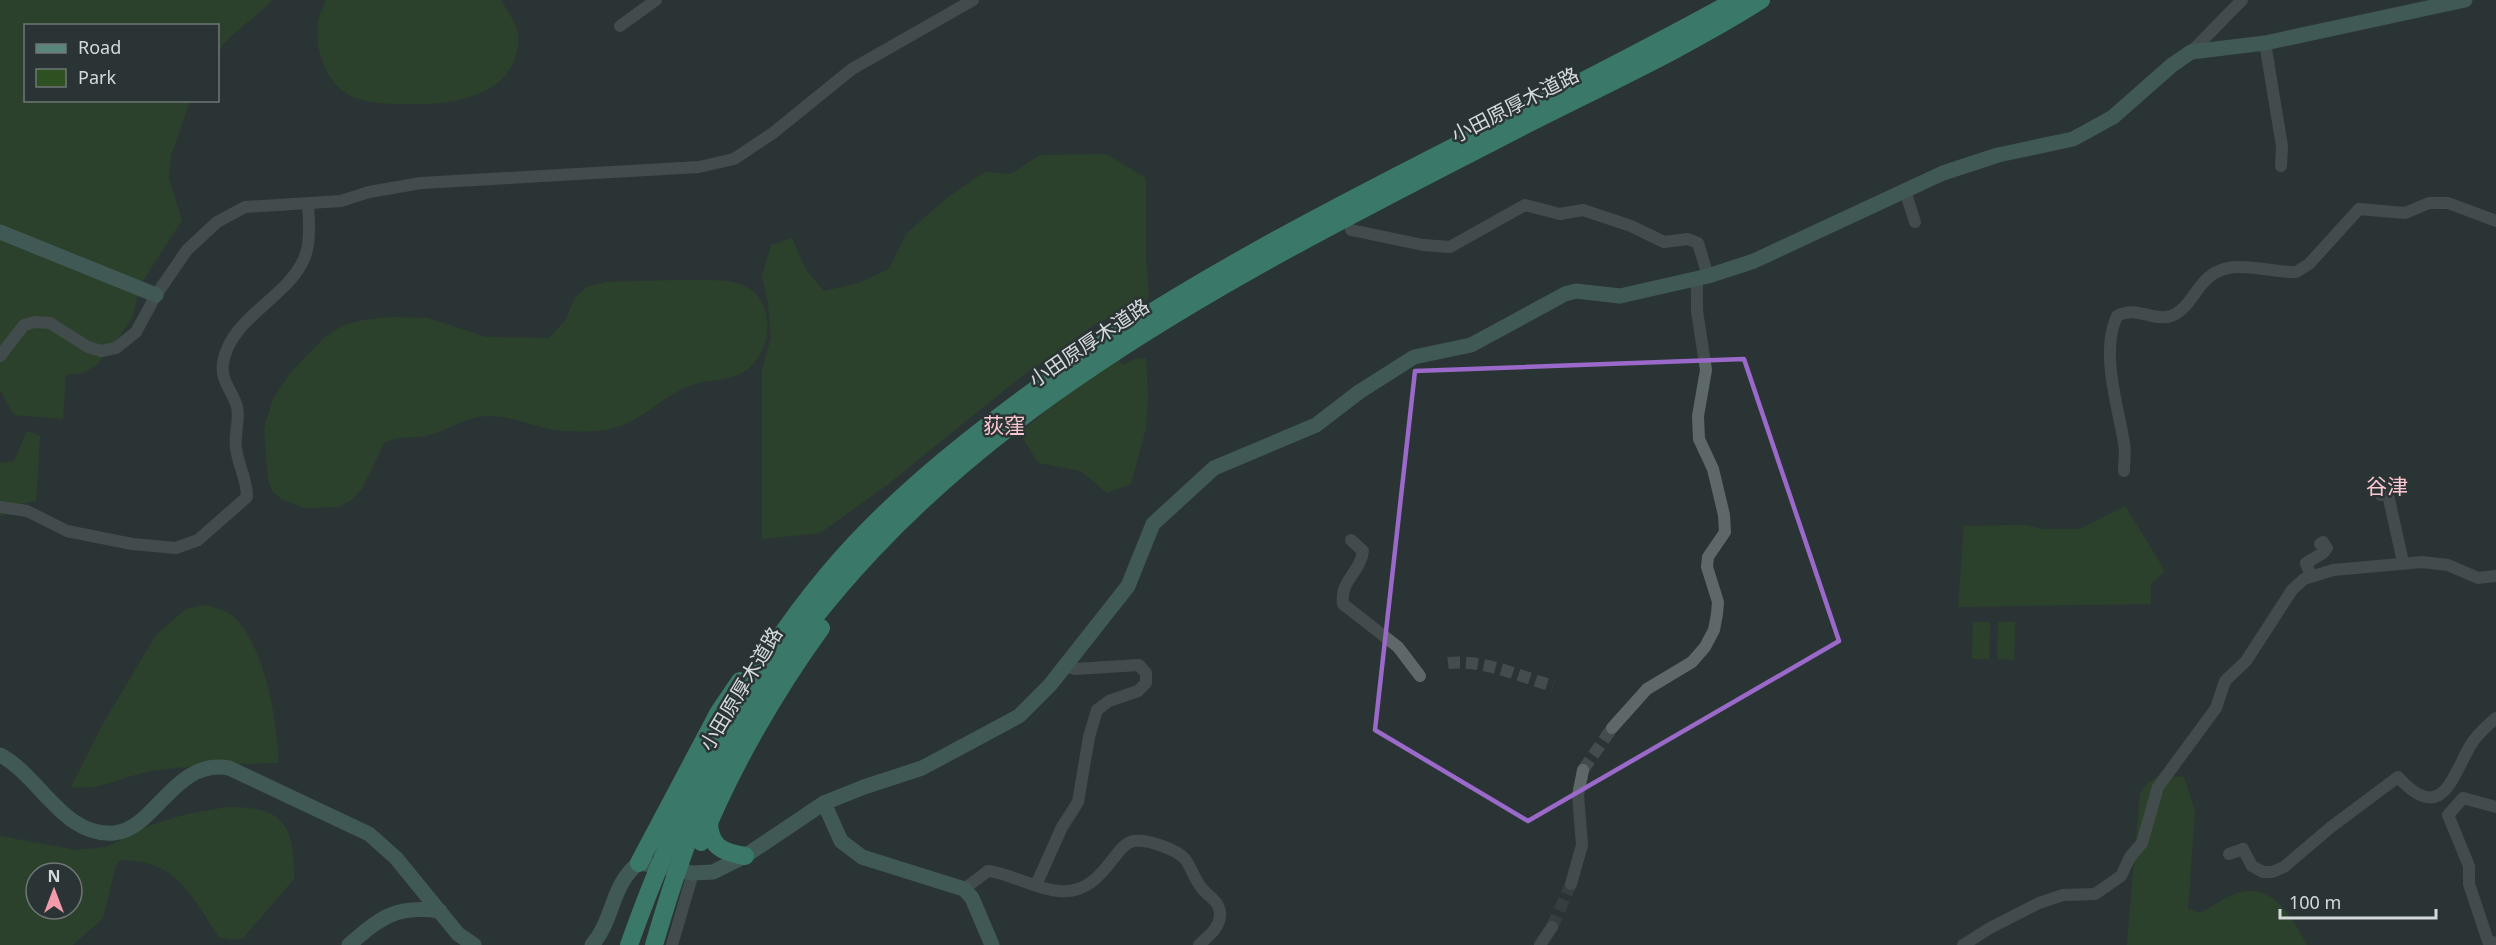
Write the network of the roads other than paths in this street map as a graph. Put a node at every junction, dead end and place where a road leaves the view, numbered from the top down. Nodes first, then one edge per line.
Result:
1 (656, 0) edge
2 (973, 0) edge
3 (1736, 0) edge
4 (1761, 0) edge
5 (2242, 0) edge
6 (2465, 0) edge
7 (620, 26) dead end
8 (1677, 40) junction
9 (2265, 43) junction
10 (2191, 52) junction
11 (2281, 166) dead end
12 (1419, 172) junction
13 (1905, 191) junction
14 (308, 204) junction
15 (2496, 221) edge
16 (1916, 222) dead end
17 (1351, 230) dead end
18 (0, 232) edge
19 (1702, 277) junction
20 (156, 295) junction
21 (0, 356) edge
22 (2124, 471) dead end
23 (935, 487) junction
24 (2381, 495) dead end
25 (0, 507) edge
26 (1351, 540) dead end
27 (2320, 544) dead end
28 (2403, 562) junction
29 (2311, 576) junction
30 (2496, 576) edge
31 (792, 620) junction
32 (1064, 666) junction
33 (1420, 676) dead end
34 (2496, 718) edge
35 (1612, 728) tunnel mouth
36 (724, 743) junction
37 (0, 755) edge
38 (1583, 770) tunnel mouth
39 (824, 803) junction
40 (2496, 807) edge
41 (709, 820) junction
42 (2229, 854) dead end
43 (745, 856) junction
44 (639, 863) junction
45 (691, 872) junction
46 (1571, 884) tunnel mouth
47 (1036, 885) junction
48 (964, 889) junction
49 (440, 911) junction
50 (1552, 927) tunnel mouth
51 (2496, 943) edge
52 (349, 945) edge
53 (474, 945) edge
54 (592, 945) edge
55 (629, 945) edge
56 (654, 945) edge
57 (672, 945) edge
58 (992, 945) edge
59 (1199, 945) edge
60 (1540, 945) edge
61 (1963, 945) edge

1 - 7 street
2 - 14 street
3 - 8 highway, 小田原厚木道路
4 - 8 highway, 小田原厚木道路
5 - 10 street
6 - 9 street
8 - 12 highway, 小田原厚木道路
9 - 10 street
9 - 11 street
10 - 13 street
12 - 23 highway, 小田原厚木道路
12 - 31 highway, 小田原厚木道路
13 - 16 street
13 - 19 street
14 - 20 street
14 - 25 street
15 - 22 street
17 - 19 street
18 - 20 street
19 - 32 street
19 - 35 street
20 - 21 street
23 - 36 highway, 小田原厚木道路
23 - 41 highway
24 - 28 street
26 - 33 street
27 - 29 street
28 - 29 street
28 - 30 street
29 - 61 street
31 - 36 highway, 小田原厚木道路
31 - 44 highway
32 - 39 street
32 - 47 street
34 - 42 street
36 - 55 highway, 小田原厚木道路
36 - 56 highway, 小田原厚木道路
37 - 49 street
38 - 46 street
39 - 43 street
39 - 48 street
40 - 51 street
41 - 43 highway
41 - 45 highway
43 - 45 street
44 - 45 street
44 - 54 street
45 - 57 street
47 - 48 street
47 - 59 street
48 - 58 street
49 - 52 street
49 - 53 street
50 - 60 street

